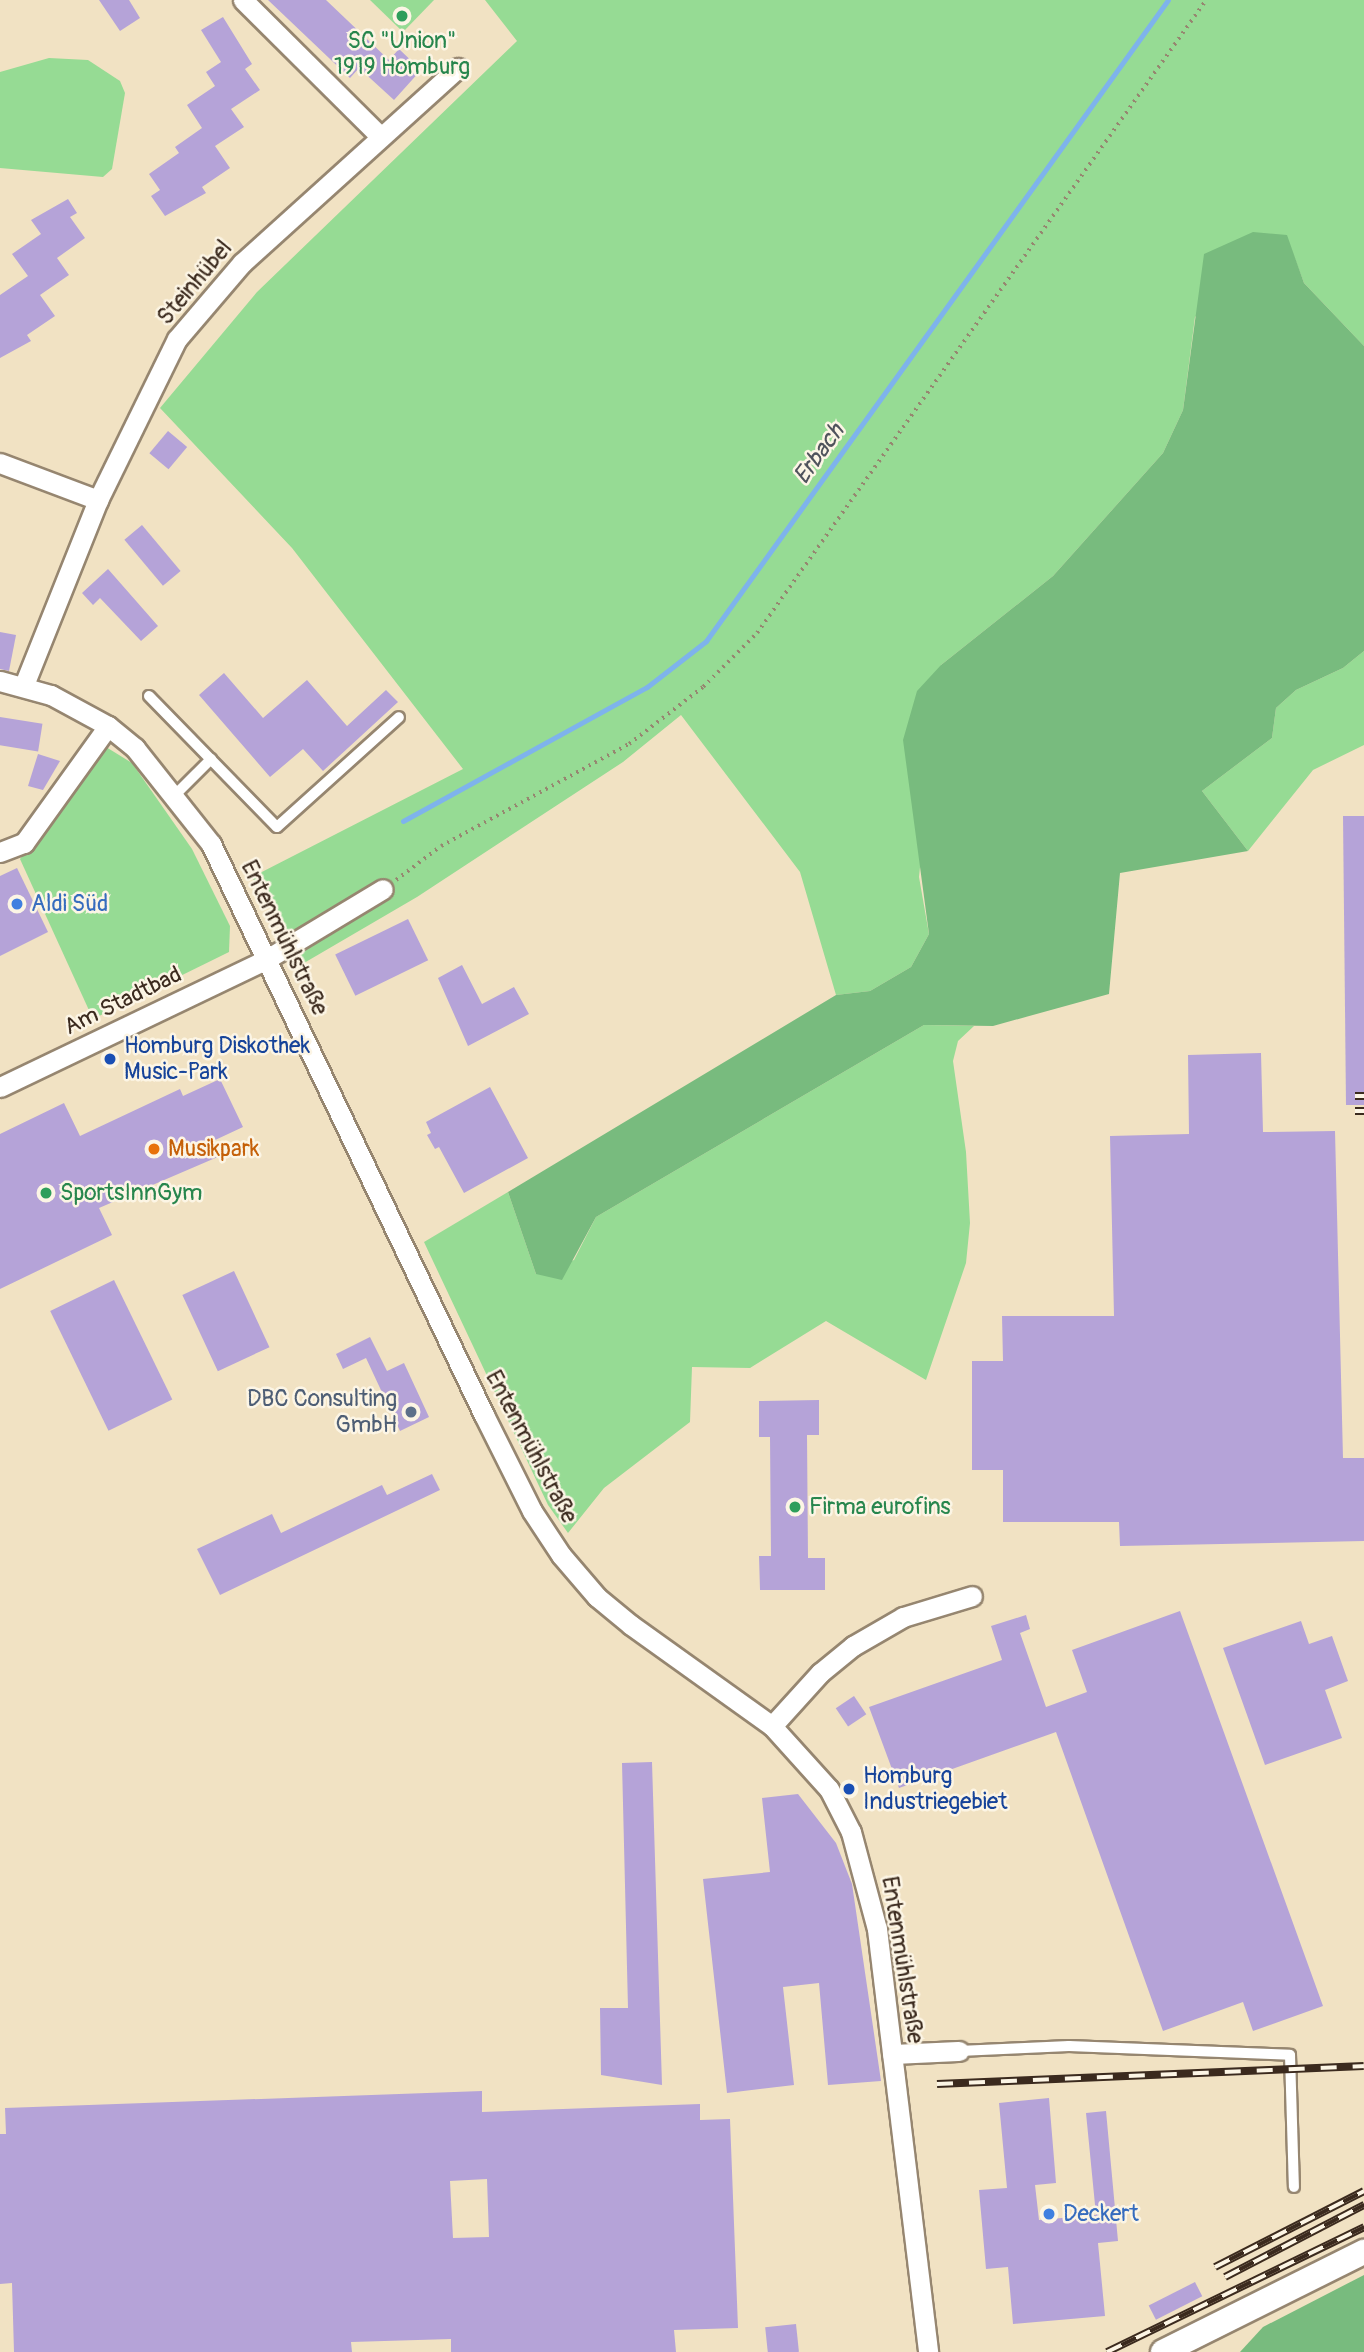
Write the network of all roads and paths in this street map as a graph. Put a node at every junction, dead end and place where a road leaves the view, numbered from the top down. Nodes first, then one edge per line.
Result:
1 (243, 0) edge
2 (1206, 0) edge
3 (458, 68) dead end
4 (380, 136) junction
5 (0, 463) edge
6 (97, 500) junction
7 (0, 681) edge
8 (24, 685) junction
9 (149, 696) dead end
10 (399, 717) dead end
11 (108, 726) junction
12 (211, 759) junction
13 (175, 795) junction
14 (0, 852) edge
15 (383, 889) joint
16 (267, 959) junction
17 (0, 1087) edge
18 (972, 1596) dead end
19 (772, 1726) junction
20 (959, 2051) joint
21 (892, 2054) junction
22 (1294, 2188) dead end
23 (1364, 2252) edge
24 (928, 2352) edge
25 (1163, 2352) edge

1 - 4 street
2 - 15 path
3 - 4 street, Steinhübel
4 - 6 street, Steinhübel
5 - 6 street
6 - 8 street, Steinhübel
7 - 8 street, Entenmühlstraße
8 - 11 street, Entenmühlstraße
9 - 12 lane
10 - 12 lane
11 - 13 street, Entenmühlstraße
11 - 14 street
12 - 13 lane
13 - 16 street, Entenmühlstraße
15 - 16 street, Am Stadtbad
16 - 17 street, Am Stadtbad
16 - 19 street, Entenmühlstraße
18 - 19 street
19 - 21 street, Entenmühlstraße
20 - 21 street
20 - 22 lane
21 - 24 street, Entenmühlstraße
23 - 25 street

